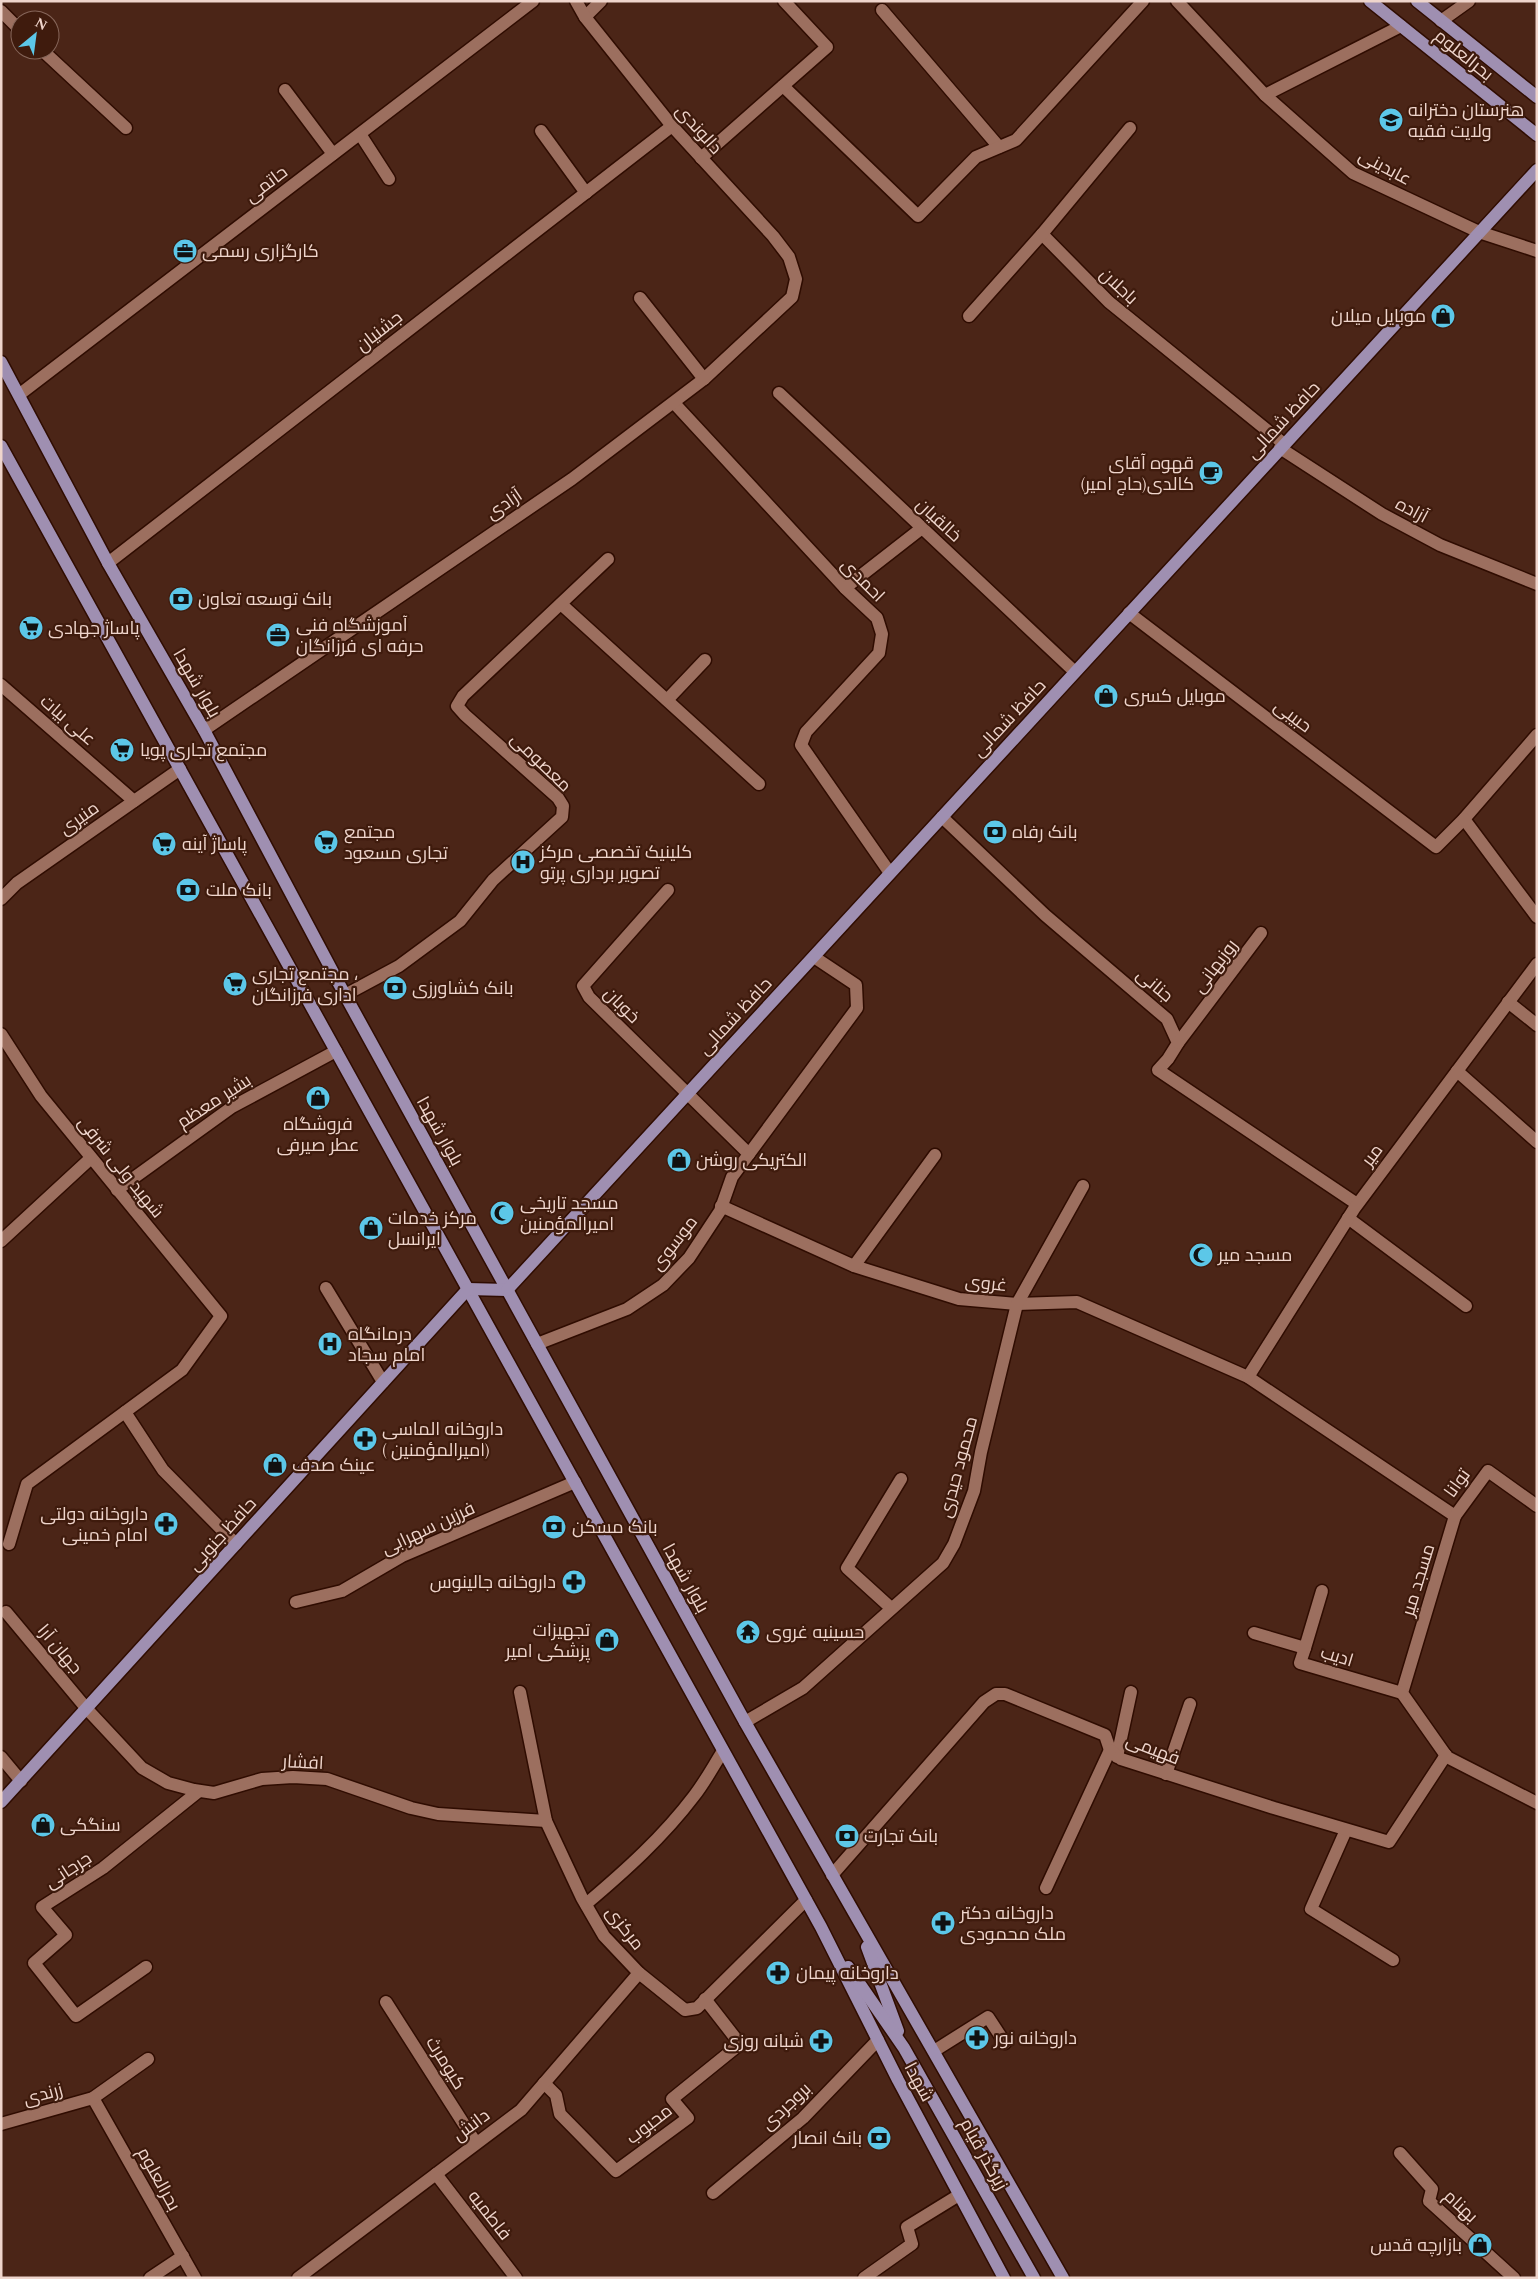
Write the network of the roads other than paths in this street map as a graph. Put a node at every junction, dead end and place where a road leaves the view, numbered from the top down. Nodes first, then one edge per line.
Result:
1 (533, 1) edge
2 (576, 1) edge
3 (601, 1) edge
4 (784, 1) edge
5 (1144, 1) edge
6 (1177, 1) edge
7 (1370, 1) edge
8 (1417, 1) edge
9 (1468, 1) edge
10 (882, 10) dead end
11 (1, 11) edge
12 (585, 16) junction
13 (10, 20) edge
14 (1441, 21) junction
15 (1401, 26) junction
16 (53, 60) edge
17 (783, 86) junction
18 (285, 90) dead end
19 (1265, 95) junction
20 (1537, 97) edge
21 (672, 126) junction
22 (126, 128) dead end
23 (1130, 128) dead end
24 (541, 131) dead end
25 (360, 134) junction
26 (1537, 135) edge
27 (999, 147) junction
28 (334, 154) junction
29 (701, 158) junction
30 (1537, 170) edge
31 (389, 179) dead end
32 (586, 193) junction
33 (1479, 232) junction
34 (1042, 234) junction
35 (1537, 251) edge
36 (796, 279) joint
37 (640, 298) dead end
38 (970, 316) dead end
39 (1, 362) edge
40 (704, 379) junction
41 (779, 393) dead end
42 (20, 394) junction
43 (674, 403) junction
44 (1, 446) edge
45 (1282, 446) junction
46 (922, 528) junction
47 (608, 559) dead end
48 (108, 563) junction
49 (1537, 584) edge
50 (845, 588) junction
51 (561, 604) junction
52 (1129, 613) junction
53 (705, 660) dead end
54 (1075, 672) junction
55 (1, 684) edge
56 (667, 700) junction
57 (204, 730) junction
58 (1537, 735) edge
59 (180, 769) junction
60 (759, 784) dead end
61 (134, 801) junction
62 (942, 817) junction
63 (1464, 820) junction
64 (890, 873) junction
65 (668, 890) dead end
66 (1, 899) edge
67 (1537, 917) edge
68 (1261, 933) dead end
69 (814, 957) junction
70 (1537, 964) edge
71 (345, 995) junction
72 (1508, 1002) junction
73 (1537, 1025) edge
74 (3, 1043) edge
75 (1178, 1043) junction
76 (336, 1051) junction
77 (1457, 1071) junction
78 (687, 1095) junction
79 (1537, 1142) edge
80 (749, 1154) junction
81 (935, 1155) dead end
82 (91, 1158) junction
83 (1083, 1186) dead end
84 (117, 1190) junction
85 (1357, 1204) junction
86 (722, 1206) junction
87 (1348, 1218) junction
88 (1, 1241) edge
89 (854, 1266) junction
90 (326, 1288) dead end
91 (468, 1289) junction
92 (507, 1290) junction
93 (1018, 1304) junction
94 (1466, 1306) dead end
95 (537, 1344) junction
96 (1248, 1376) junction
97 (383, 1382) junction
98 (125, 1412) junction
99 (901, 1479) dead end
100 (575, 1482) junction
101 (1537, 1506) edge
102 (1455, 1516) junction
103 (9, 1544) dead end
104 (236, 1544) junction
105 (1322, 1591) dead end
106 (296, 1602) dead end
107 (891, 1608) junction
108 (6, 1612) dead end
109 (1254, 1633) dead end
110 (1305, 1648) junction
111 (520, 1692) dead end
112 (1131, 1692) dead end
113 (1402, 1693) junction
114 (1190, 1704) dead end
115 (86, 1708) junction
116 (745, 1722) junction
117 (723, 1750) junction
118 (1113, 1753) junction
119 (1446, 1755) junction
120 (1, 1757) edge
121 (1166, 1774) junction
122 (20, 1781) junction
123 (200, 1791) junction
124 (1, 1802) edge
125 (1537, 1804) edge
126 (546, 1821) junction
127 (1346, 1830) junction
128 (832, 1875) junction
129 (1046, 1888) dead end
130 (806, 1900) junction
131 (586, 1904) junction
132 (855, 1913) junction
133 (821, 1927) junction
134 (1393, 1960) dead end
135 (146, 1967) dead end
136 (639, 1973) junction
137 (705, 2000) junction
138 (386, 2002) dead end
139 (878, 2040) junction
140 (1005, 2043) dead end
141 (904, 2048) junction
142 (934, 2051) junction
143 (148, 2059) dead end
144 (544, 2083) junction
145 (93, 2098) junction
146 (1, 2124) edge
147 (476, 2143) junction
148 (1400, 2152) dead end
149 (436, 2174) junction
150 (713, 2193) dead end
151 (959, 2195) junction
152 (183, 2256) junction
153 (150, 2278) edge
154 (195, 2278) edge
155 (298, 2278) edge
156 (516, 2278) edge
157 (864, 2278) edge
158 (1004, 2278) edge
159 (1034, 2278) edge
160 (1063, 2278) edge
161 (1514, 2278) edge

1 - 25 street, حاتمی
2 - 12 street, دالوندی
3 - 12 street
4 - 17 street
5 - 27 street
6 - 19 street, عابدینی
7 - 15 main road, بحرالعلوم
8 - 14 main road, بحرالعلوم
9 - 14 street
10 - 27 street
11 - 13 street
12 - 21 street, دالوندی
14 - 20 main road, بحرالعلوم
15 - 19 street
15 - 26 main road, بحرالعلوم
16 - 22 street
17 - 27 street
17 - 29 street
18 - 28 street
19 - 33 street, عابدینی
21 - 29 street, دالوندی
21 - 32 street, جشنیان
23 - 34 street
24 - 32 street
25 - 28 street, حاتمی
25 - 31 street
28 - 42 street, حاتمی
29 - 36 street, دالوندی
30 - 33 main road, حافظ شمالی
32 - 48 street, جشنیان
33 - 35 street, عابدینی
33 - 45 main road, حافظ شمالی
34 - 38 street
34 - 45 street, باجلان
36 - 40 street, آزادی
37 - 40 street
39 - 42 main road, بلوار شهدا
40 - 43 street, آزادی
41 - 46 street, خالقیان
42 - 48 main road, بلوار شهدا
43 - 50 street, احمدی
43 - 57 street, آزادی
44 - 59 main road
45 - 49 street, آزاده
45 - 52 main road, حافظ شمالی
46 - 50 street
46 - 54 street, خالقیان
47 - 51 street, معصومی
48 - 57 main road, بلوار شهدا
50 - 64 street, احمدی
51 - 56 street
51 - 71 street, معصومی
52 - 54 main road, حافظ شمالی
52 - 63 street, حبیبی
53 - 56 street
54 - 62 main road, حافظ شمالی
55 - 61 street, علی بیات
56 - 60 street
57 - 71 main road, بلوار شهدا
58 - 63 street
59 - 61 street, منیری
59 - 76 main road
61 - 66 street, منیری
62 - 64 main road, حافظ شمالی
62 - 75 street, جنانی
63 - 67 street
64 - 69 main road, حافظ شمالی
65 - 78 street, خوبان
68 - 75 street, روزبهانی
69 - 78 main road, حافظ شمالی
69 - 80 street, موسوی
70 - 72 street, میر
71 - 92 main road, بلوار شهدا
72 - 73 street
72 - 77 street, میر
74 - 82 street, شهید ولی شرفی
75 - 85 street
76 - 84 street, بشیر معظم
76 - 91 main road
77 - 79 street
77 - 85 street, میر
78 - 80 street
78 - 92 main road, حافظ شمالی
80 - 86 street, موسوی
81 - 89 street
82 - 84 street, شهید ولی شرفی
82 - 88 street
83 - 93 street, محمود حیدری
84 - 98 street, شهید ولی شرفی
85 - 87 street, میر
86 - 89 street, غروی
86 - 95 street, موسوی
87 - 94 street
87 - 96 street, میر
89 - 93 street, غروی
90 - 97 street
91 - 92 main road
91 - 97 main road, حافظ جنوبی
91 - 100 main road
92 - 95 main road, بلوار شهدا
93 - 96 street, غروی
93 - 107 street, محمود حیدری
95 - 116 main road, بلوار شهدا
96 - 102 street
97 - 104 main road, حافظ جنوبی
98 - 103 street
98 - 104 street
99 - 107 street
100 - 106 street, فرزین سهرابی
100 - 117 main road
101 - 102 street, توانا
102 - 113 street, مسجد میر
104 - 115 main road, حافظ جنوبی
105 - 110 street
107 - 116 street, محمود حیدری
108 - 115 street, جهان آرا
109 - 110 street, ادیب
110 - 113 street, ادیب
111 - 126 street, مرکزی
112 - 118 street
113 - 119 street
114 - 121 street
115 - 122 main road, حافظ جنوبی
115 - 123 street, افشار
116 - 128 main road, بلوار شهدا
117 - 130 main road
117 - 131 street
118 - 121 street, فهیمی
118 - 128 street, فهیمی
118 - 129 street
119 - 125 street
119 - 127 street, فهیمی
120 - 122 street
121 - 127 street, فهیمی
122 - 124 main road, حافظ جنوبی
123 - 126 street, افشار
123 - 135 street, جرجانی
126 - 131 street, مرکزی
127 - 134 street
128 - 132 main road, بلوار شهدا
130 - 133 main road, شهدا
130 - 137 street, مرکزی
131 - 136 street, مرکزی
132 - 141 main road
132 - 142 main road, شهدا
133 - 139 main road, شهدا
133 - 141 main road
136 - 137 street, مرکزی
136 - 144 street, دانش
137 - 144 street, محبوب
138 - 147 street, کیومرث
139 - 150 street, بروجردی
139 - 151 main road, شهدا
140 - 142 street
141 - 159 main road, زیرگذر قیام
142 - 160 main road, شهدا
143 - 145 street, زرندی
144 - 147 street, دانش
145 - 146 street, زرندی
145 - 152 street, بحرالعلوم
147 - 149 street, دانش
148 - 161 street, بهنام
149 - 155 street, دانش
149 - 156 street, فاطمیه
151 - 157 street
151 - 158 main road, شهدا
152 - 153 street
152 - 154 street, بحرالعلوم

